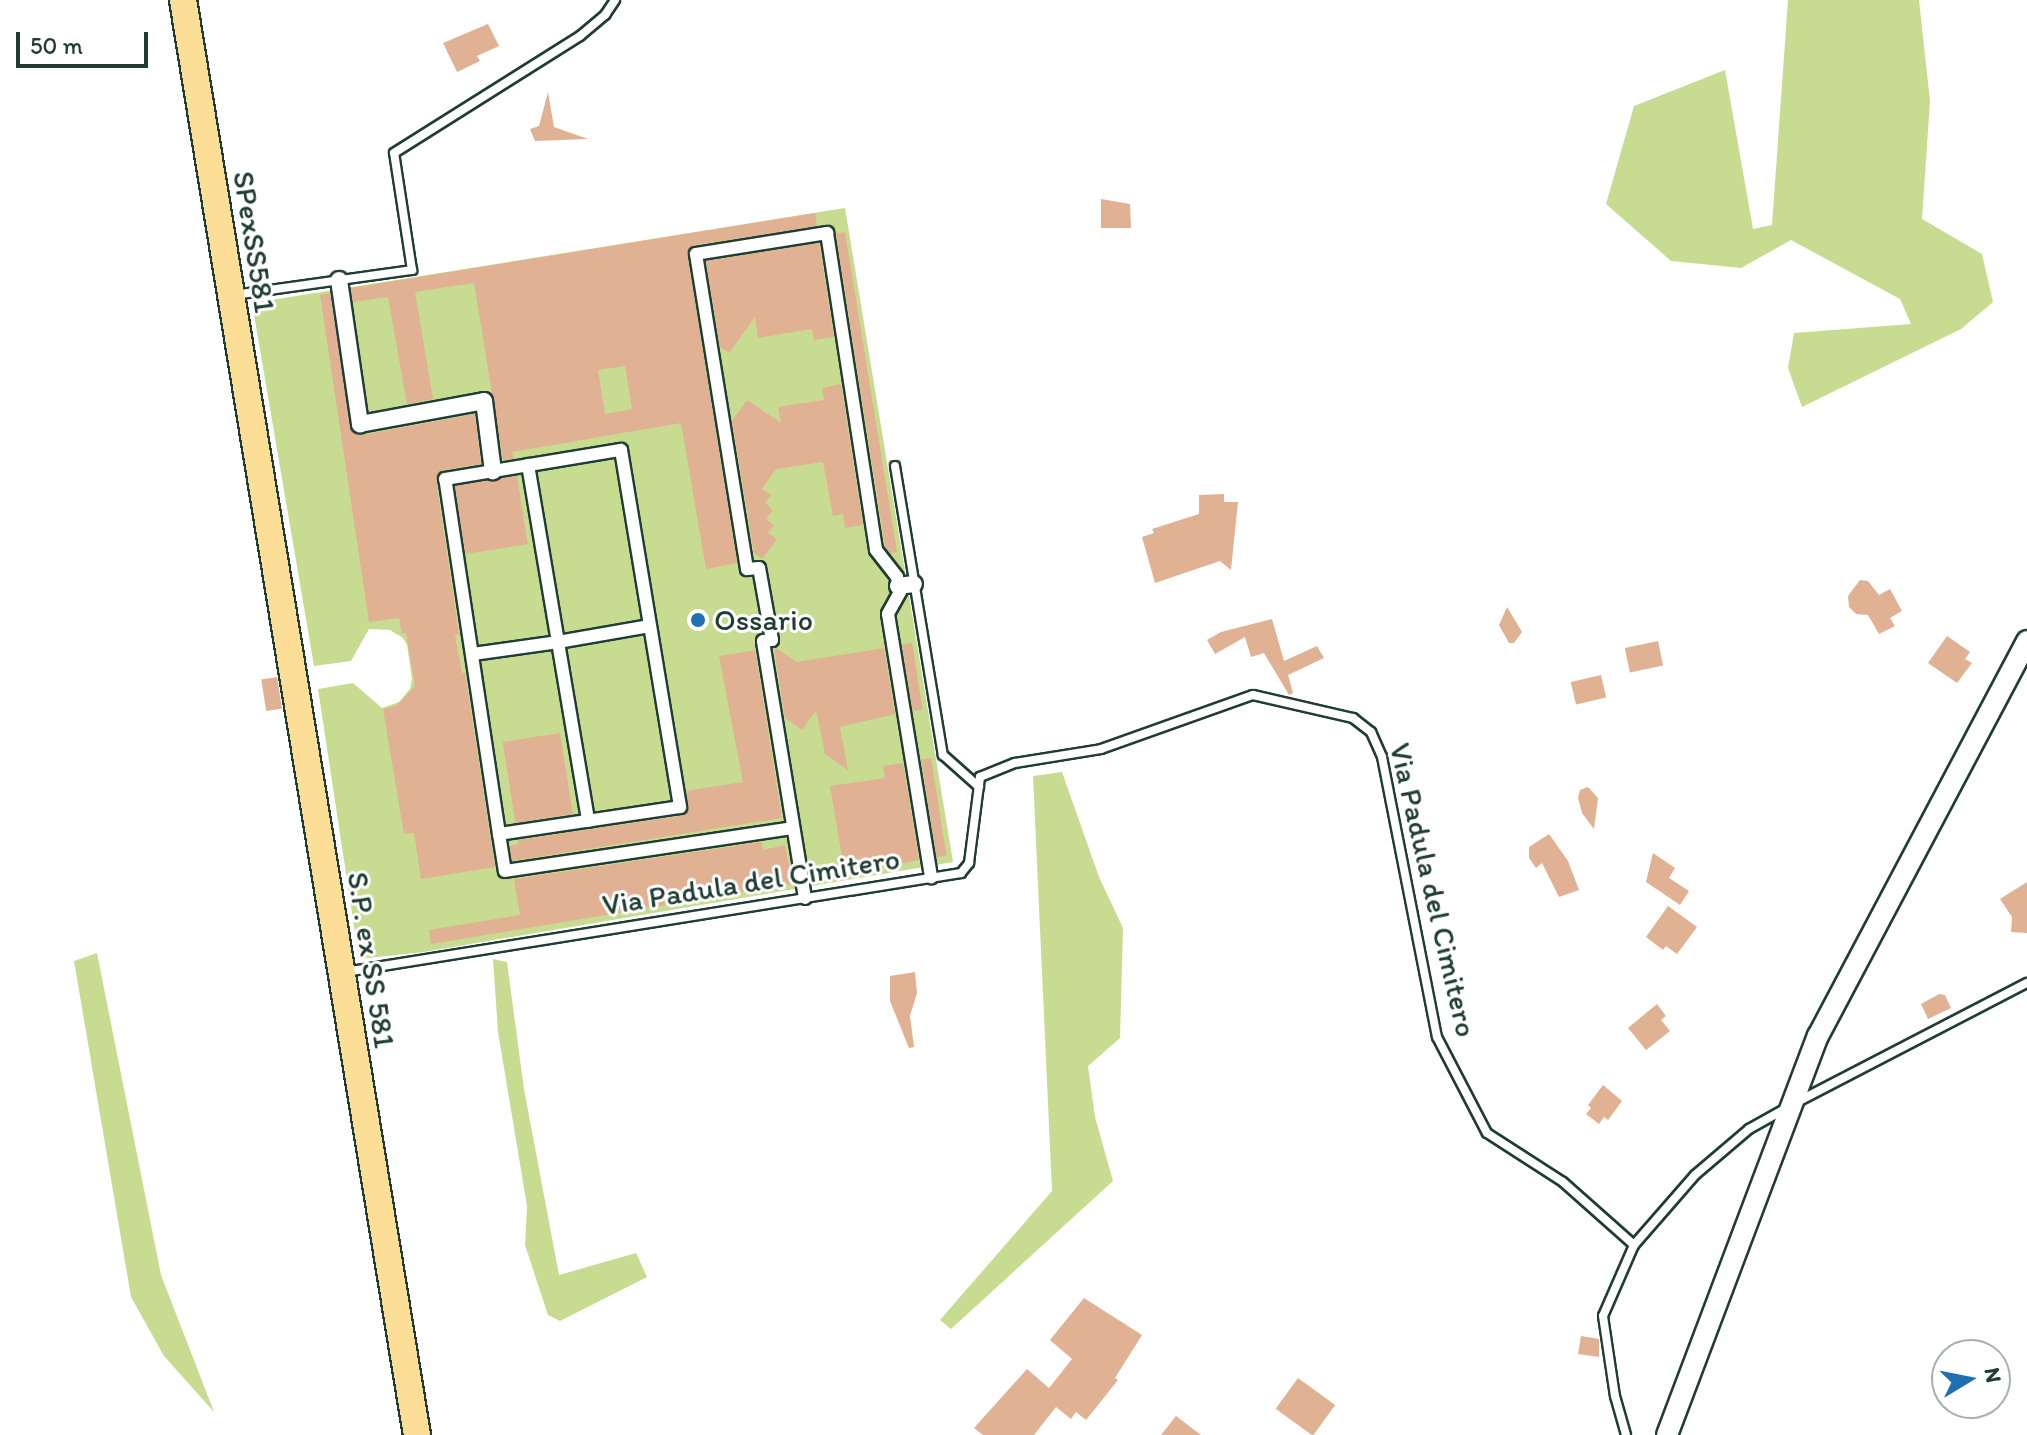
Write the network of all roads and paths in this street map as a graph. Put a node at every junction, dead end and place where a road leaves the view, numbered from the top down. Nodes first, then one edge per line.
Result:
1 (183, 0) edge
2 (615, 0) edge
3 (339, 280) junction
4 (230, 296) junction
5 (528, 465) junction
6 (895, 466) dead end
7 (493, 471) junction
8 (262, 495) joint
9 (906, 585) junction
10 (650, 626) junction
11 (2027, 641) edge
12 (555, 642) junction
13 (473, 654) junction
14 (979, 787) junction
15 (588, 821) junction
16 (793, 828) junction
17 (499, 834) junction
18 (931, 878) junction
19 (805, 898) junction
20 (341, 973) junction
21 (2027, 983) edge
22 (1790, 1106) junction
23 (1634, 1245) junction
24 (417, 1435) edge
25 (1626, 1435) edge
26 (1667, 1435) edge

1 - 4 main road, SPexSS581
2 - 3 lane
3 - 4 lane
3 - 7 street
4 - 8 main road, SPexSS581
5 - 7 street
5 - 10 street
5 - 12 street
6 - 9 lane
7 - 13 street
8 - 20 main road, S.P. ex SS 581
9 - 14 lane
9 - 16 street
9 - 18 street
10 - 12 street
10 - 15 street
11 - 22 street
12 - 13 street
12 - 15 street
13 - 17 street
14 - 18 lane, Via Padula del Cimitero
14 - 23 lane, Via Padula del Cimitero
15 - 17 street
16 - 17 street
16 - 19 street
18 - 19 lane, Via Padula del Cimitero
19 - 20 lane, Via Padula del Cimitero
20 - 24 main road, S.P. ex SS 581
21 - 22 lane
22 - 23 lane
22 - 26 street
23 - 25 lane

